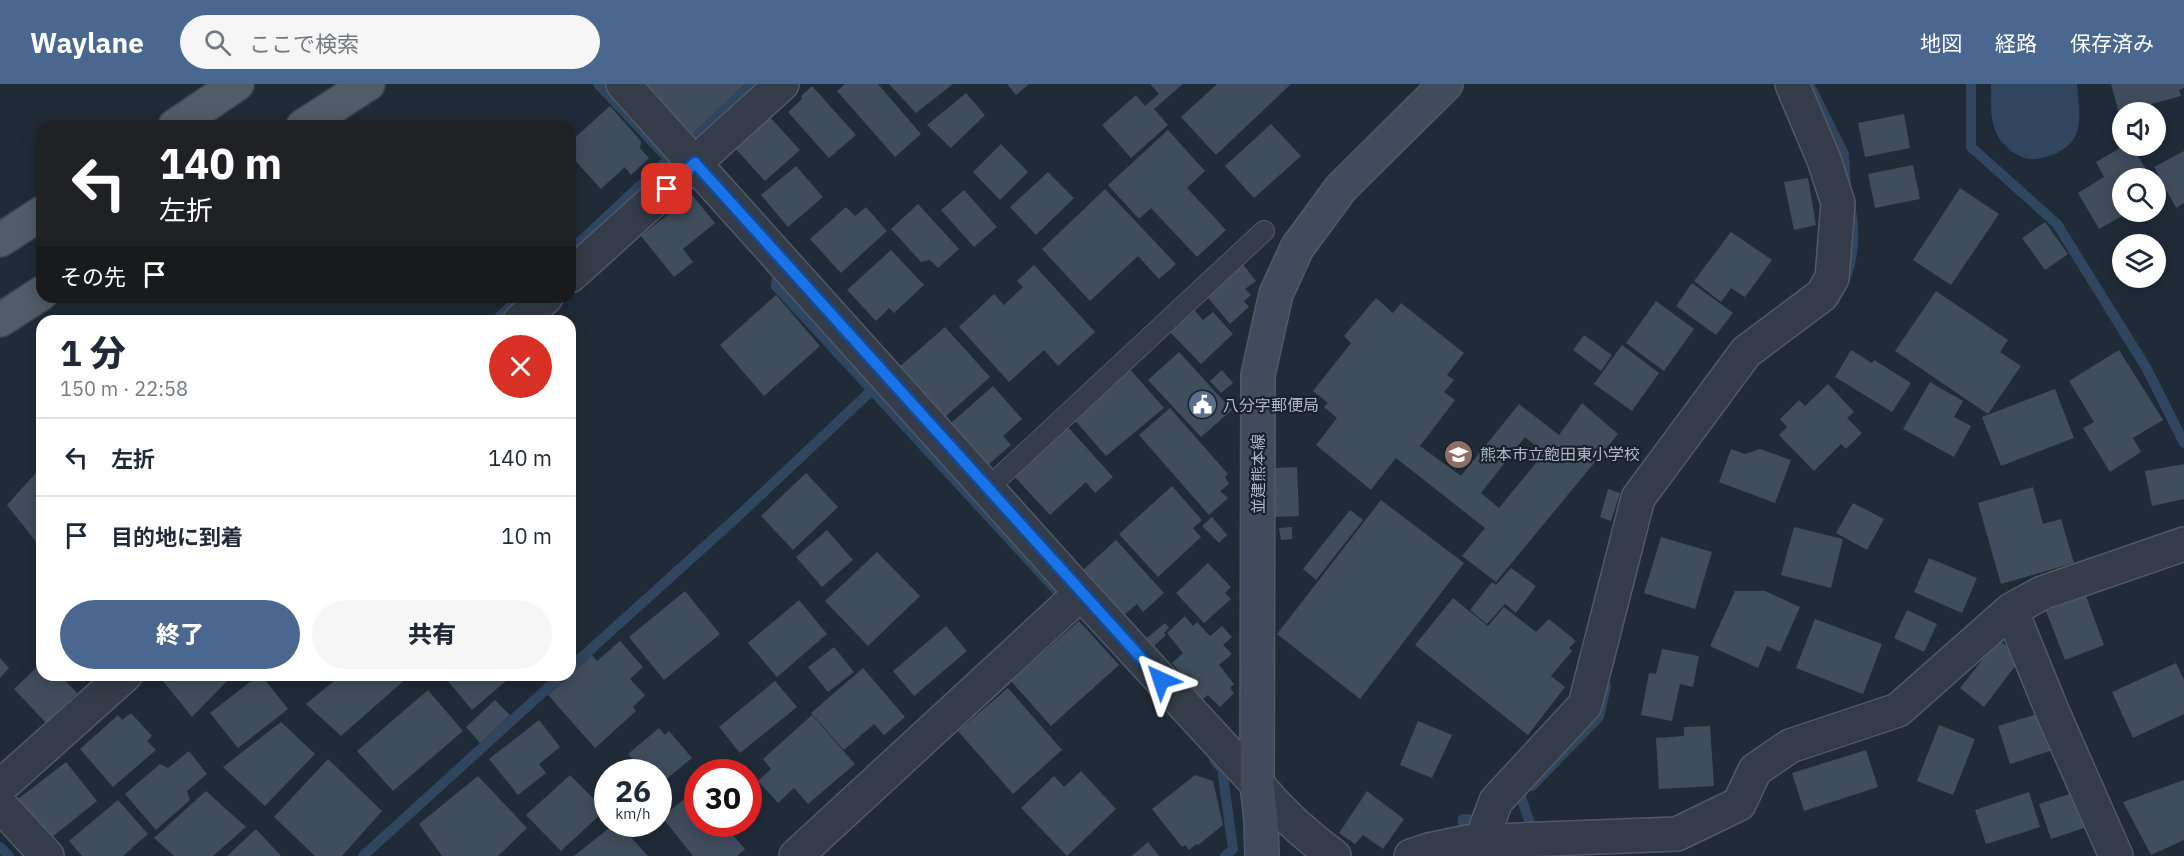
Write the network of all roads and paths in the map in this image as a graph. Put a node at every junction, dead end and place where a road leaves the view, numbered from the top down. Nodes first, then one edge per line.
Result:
1 (237, 84) edge
2 (369, 84) edge
3 (623, 84) edge
4 (782, 84) edge
5 (1446, 84) edge
6 (1792, 84) edge
7 (184, 120) edge
8 (312, 120) edge
9 (695, 163) junction
10 (36, 217) edge
11 (1264, 231) dead end
12 (0, 240) edge
13 (576, 271) edge
14 (36, 297) edge
15 (540, 303) edge
16 (526, 315) edge
17 (0, 320) edge
18 (988, 488) junction
19 (2184, 544) edge
20 (1081, 593) junction
21 (2011, 610) junction
22 (118, 681) edge
23 (1257, 784) junction
24 (0, 787) edge
25 (0, 805) edge
26 (1481, 842) junction
27 (1524, 848) edge
28 (1448, 851) edge
29 (47, 856) edge
30 (796, 856) edge
31 (1262, 856) edge
32 (1334, 856) edge
33 (1411, 856) edge
34 (2116, 856) edge

1 - 7 main road
2 - 8 main road
3 - 9 street
4 - 9 street
5 - 23 main road, 並建熊本線
6 - 26 street
9 - 13 street
9 - 18 street
10 - 12 main road
11 - 18 lane
14 - 17 main road
15 - 16 street
18 - 20 street
19 - 21 street
20 - 23 street
20 - 30 street
21 - 27 street
21 - 34 street
22 - 24 street
23 - 31 main road, 並建熊本線
23 - 32 street
25 - 29 street
26 - 27 street
26 - 28 street
28 - 33 street

